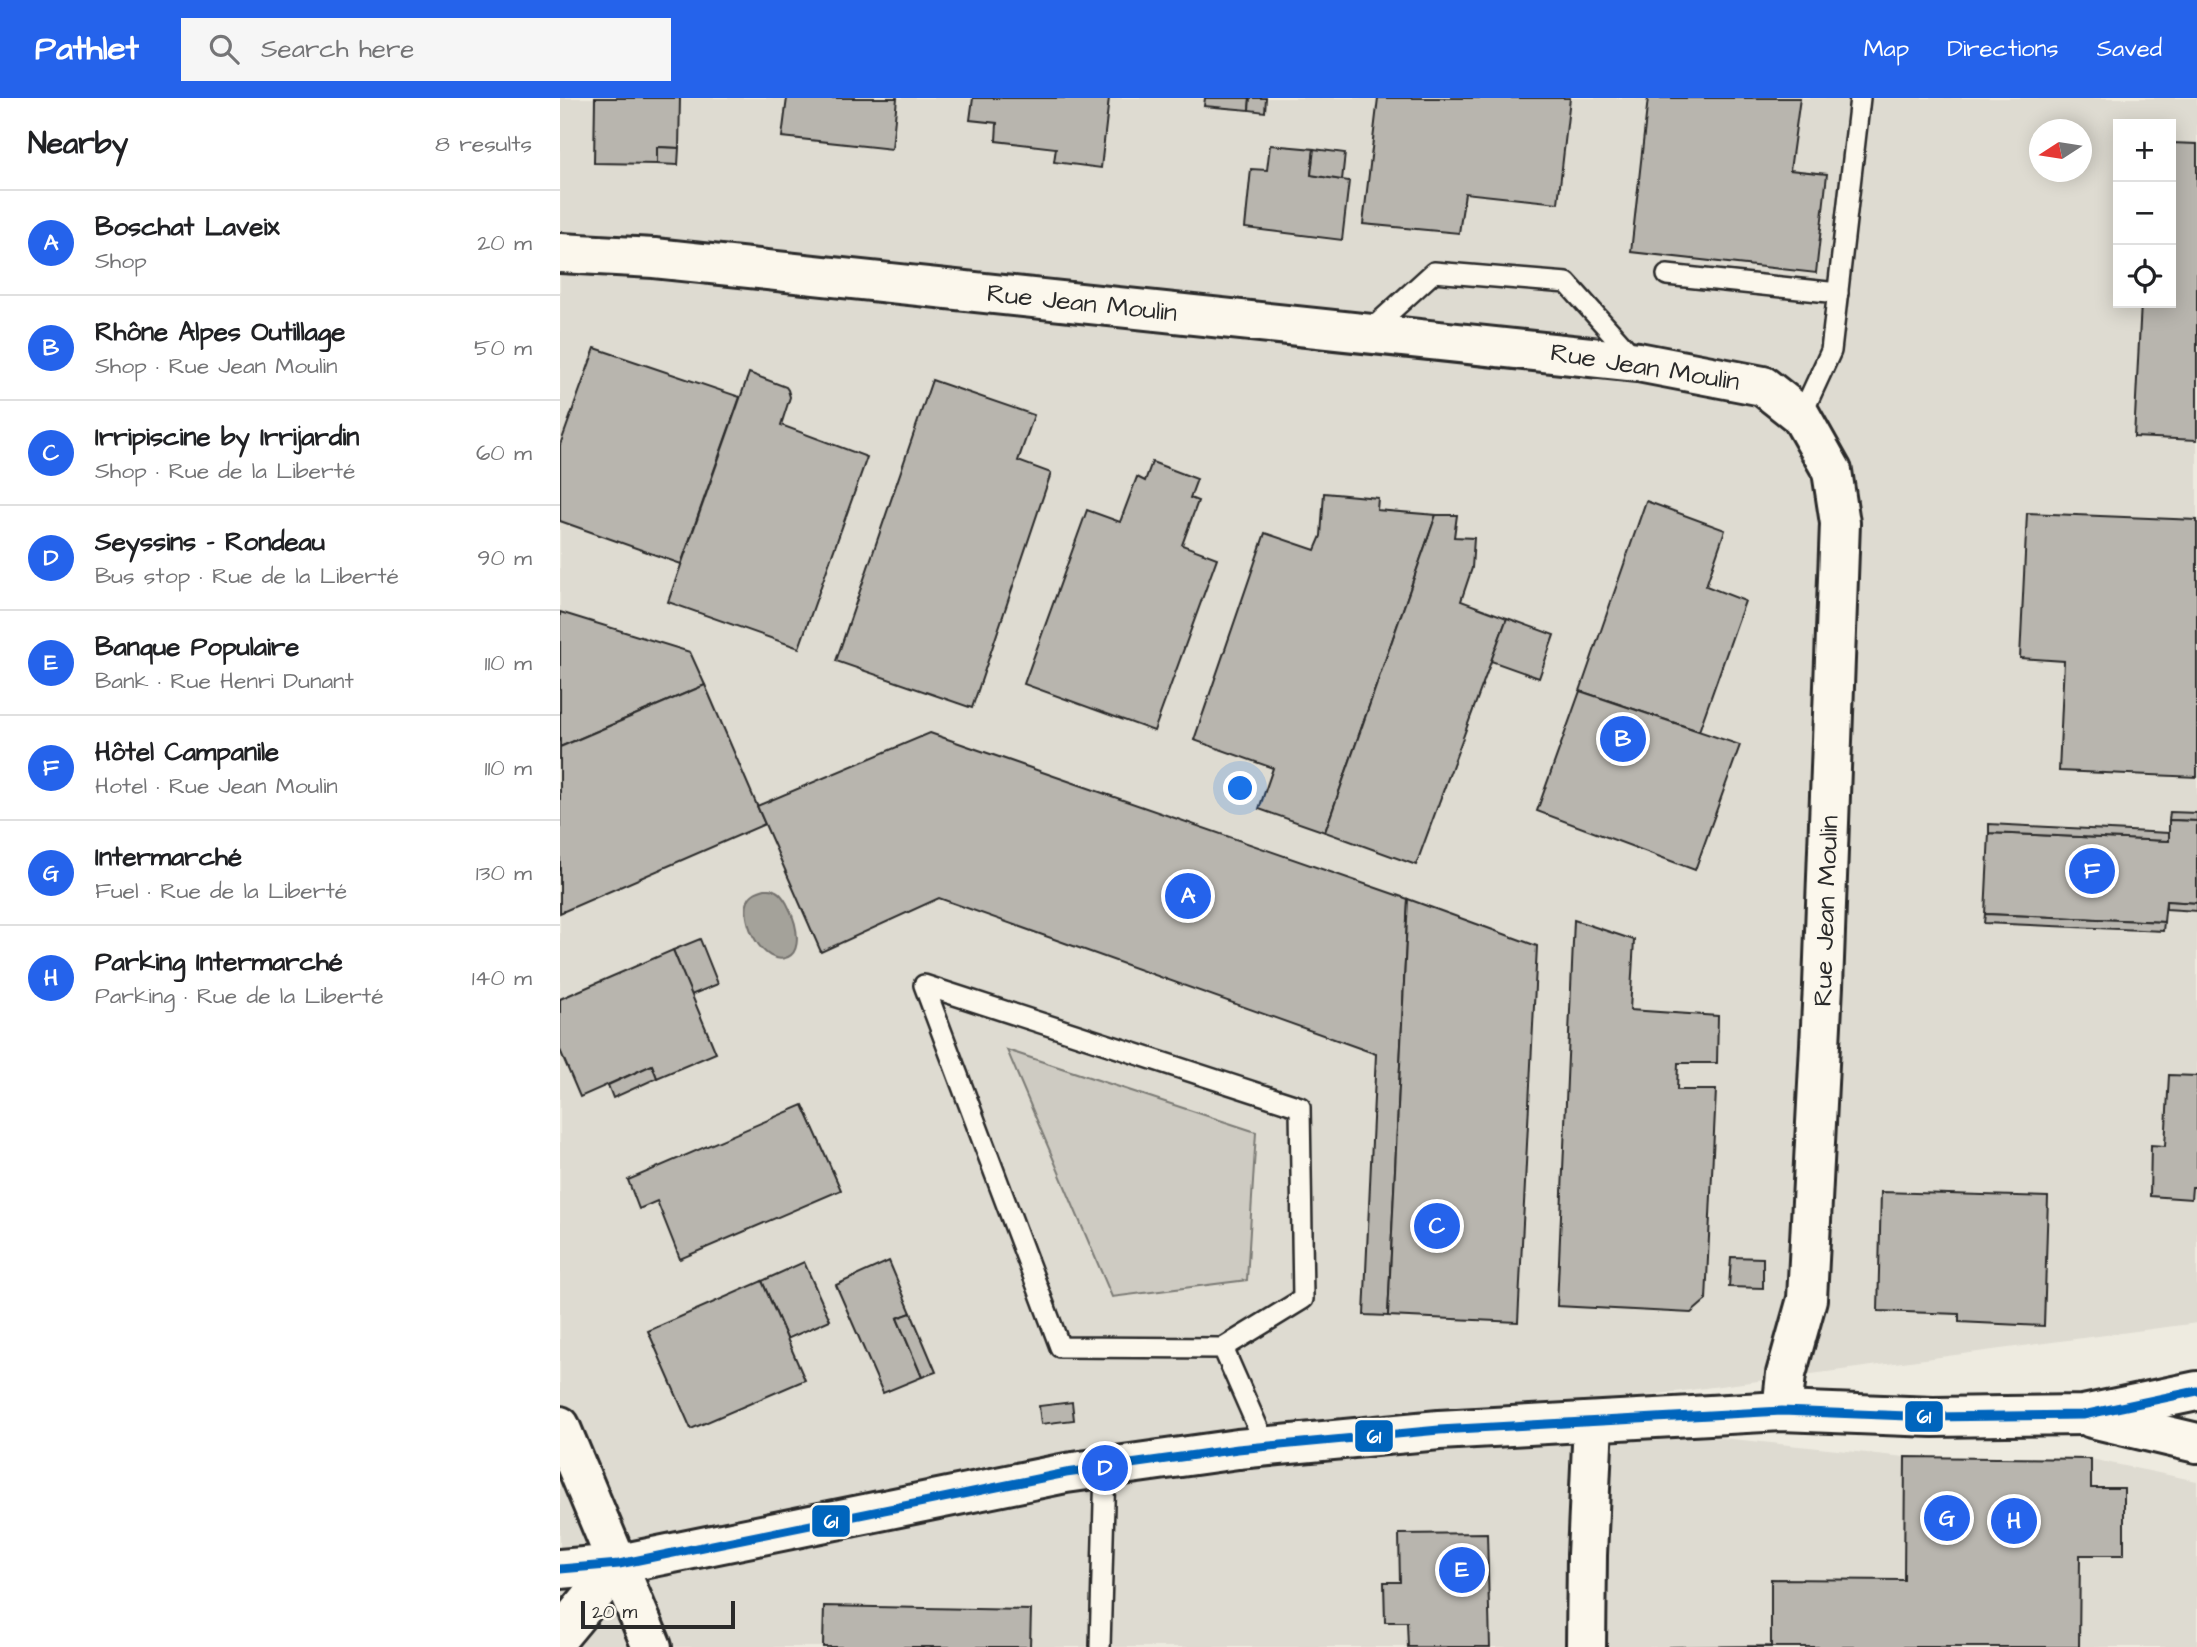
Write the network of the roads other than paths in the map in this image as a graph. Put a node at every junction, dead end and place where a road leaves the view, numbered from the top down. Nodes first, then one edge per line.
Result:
1 (1860, 98) edge
2 (560, 253) edge
3 (1667, 275) dead end
4 (1838, 293) junction
5 (1367, 333) junction
6 (1638, 362) junction
7 (1801, 416) junction
8 (1223, 1348) junction
9 (2197, 1391) edge
10 (1782, 1410) junction
11 (2084, 1415) junction
12 (1593, 1422) junction
13 (560, 1426) edge
14 (2197, 1443) edge
15 (1266, 1446) junction
16 (1105, 1468) junction
17 (619, 1564) junction
18 (560, 1569) edge
19 (560, 1635) edge
20 (652, 1647) edge
21 (1100, 1647) edge
22 (1586, 1647) edge

1 - 4 lane
2 - 5 street, Rue Jean Moulin
3 - 4 lane
4 - 7 lane
5 - 6 street, Rue Jean Moulin
5 - 6 lane
6 - 7 street, Rue Jean Moulin
7 - 10 street, Rue Jean Moulin
8 - 8 lane
8 - 15 lane
9 - 11 street
10 - 11 street
10 - 12 street
11 - 14 street
12 - 15 street
12 - 22 street
13 - 17 street
15 - 16 street
16 - 17 street
16 - 21 lane
17 - 18 street
17 - 19 street
17 - 20 street

